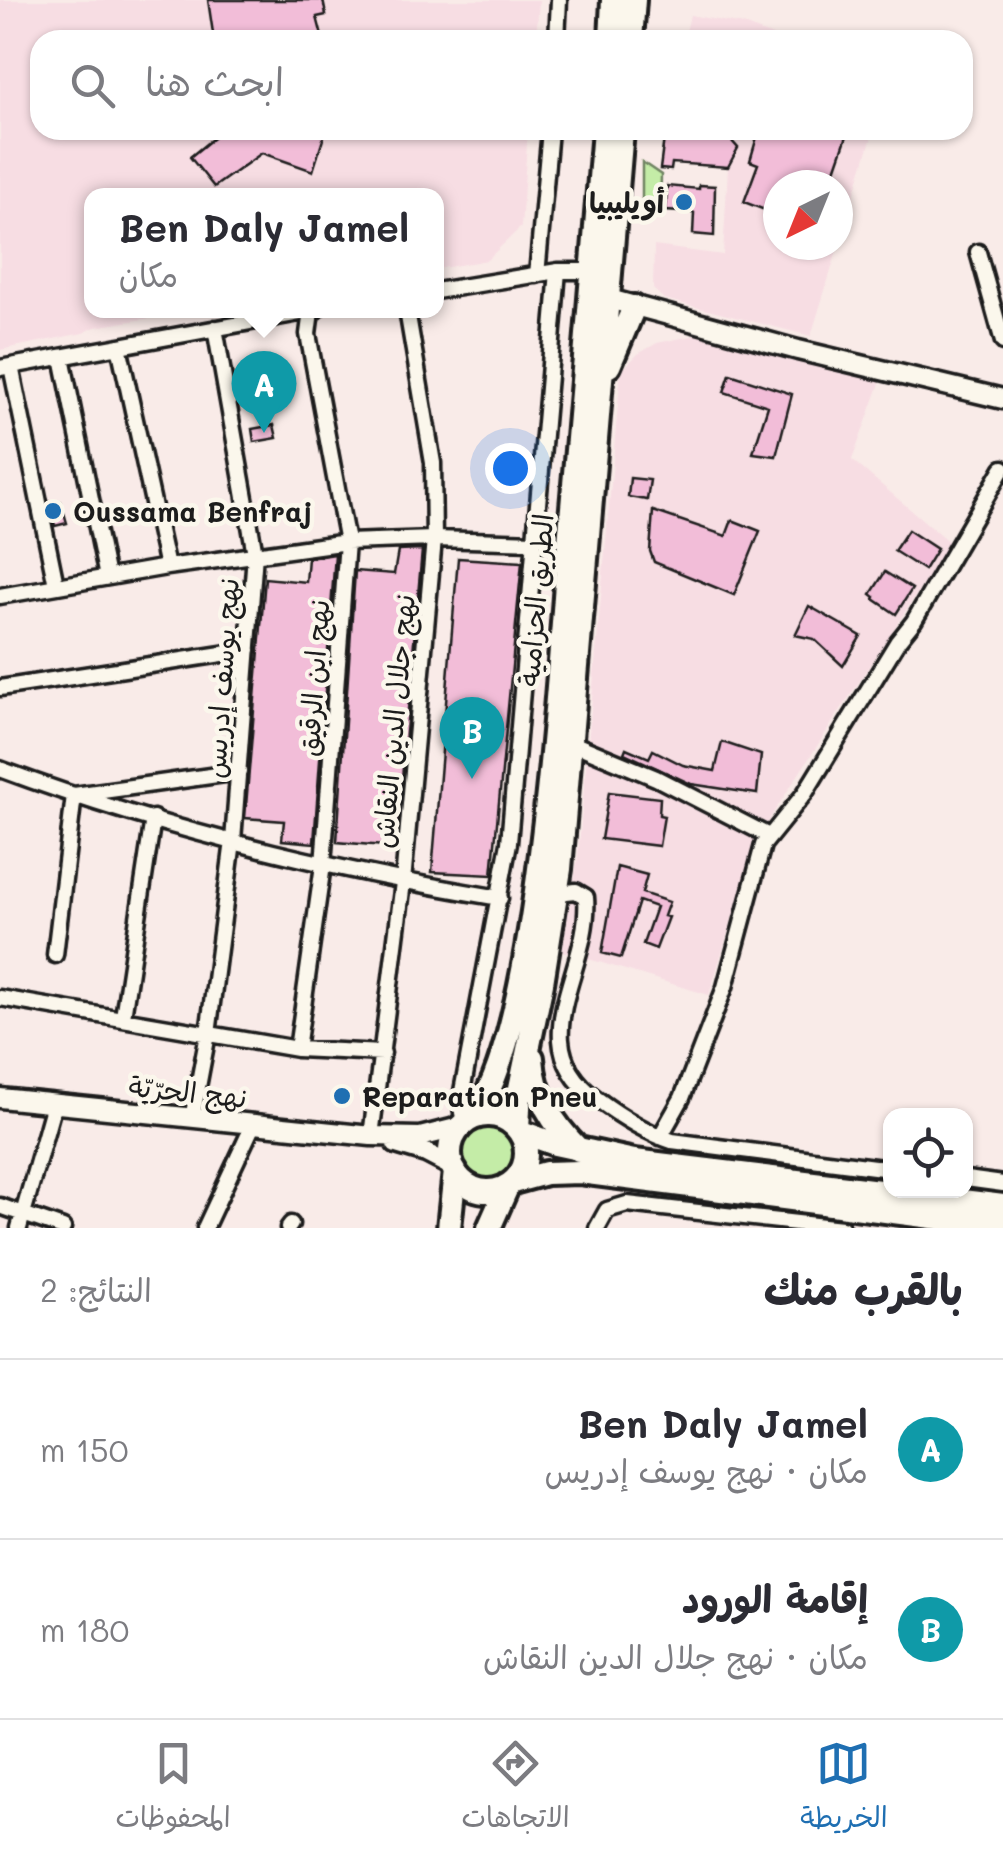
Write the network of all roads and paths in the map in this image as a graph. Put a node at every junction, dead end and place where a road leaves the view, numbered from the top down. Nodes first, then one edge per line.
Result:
1 (559, 0) edge
2 (613, 0) edge
3 (634, 0) edge
4 (558, 30) edge
5 (611, 30) edge
6 (631, 30) edge
7 (549, 140) edge
8 (603, 140) edge
9 (621, 140) edge
10 (978, 252) dead end
11 (558, 271) junction
12 (593, 271) junction
13 (537, 274) junction
14 (444, 290) edge
15 (609, 299) junction
16 (634, 307) junction
17 (273, 318) edge
18 (308, 318) edge
19 (408, 318) edge
20 (215, 328) junction
21 (1003, 342) edge
22 (119, 346) junction
23 (62, 357) junction
24 (5, 367) edge
25 (602, 384) junction
26 (1003, 398) edge
27 (1003, 468) edge
28 (434, 540) junction
29 (347, 542) junction
30 (535, 542) junction
31 (254, 554) junction
32 (168, 567) junction
33 (107, 577) junction
34 (56, 585) junction
35 (0, 596) edge
36 (248, 650) junction
37 (0, 688) edge
38 (572, 743) junction
39 (0, 769) edge
40 (239, 772) junction
41 (74, 795) junction
42 (153, 818) junction
43 (769, 836) junction
44 (233, 841) junction
45 (323, 865) junction
46 (404, 882) junction
47 (556, 893) junction
48 (500, 898) junction
49 (55, 955) dead end
50 (0, 998) edge
51 (123, 1017) junction
52 (534, 1019) junction
53 (208, 1034) junction
54 (297, 1049) junction
55 (383, 1053) junction
56 (0, 1098) edge
57 (54, 1104) junction
58 (192, 1119) junction
59 (464, 1124) junction
60 (252, 1125) junction
61 (518, 1130) junction
62 (372, 1136) junction
63 (660, 1137) junction
64 (579, 1150) junction
65 (454, 1169) junction
66 (883, 1169) edge
67 (973, 1180) edge
68 (510, 1183) junction
69 (1003, 1184) edge
70 (0, 1206) edge
71 (1003, 1206) edge
72 (22, 1221) edge
73 (1003, 1226) edge
74 (63, 1228) edge
75 (205, 1228) edge
76 (448, 1228) edge
77 (489, 1228) edge
78 (598, 1228) edge
79 (842, 1228) edge

1 - 4 street
2 - 5 highway
3 - 6 highway
7 - 13 street
8 - 12 highway, الطريق الحزامية
9 - 15 highway, الطريق الحزامية
10 - 21 street
11 - 12 street
11 - 13 street
11 - 30 street
12 - 59 highway, الطريق الحزامية
13 - 14 street
15 - 16 main road
15 - 25 highway, الطريق الحزامية
16 - 25 highway
16 - 26 main road
17 - 20 street
18 - 29 street, نهج ابن الرقيق
19 - 28 street, نهج جلال الدين النقاش
20 - 22 street
20 - 31 street, نهج يوسف إدريس
22 - 23 street
22 - 32 street
23 - 24 street
23 - 33 street
24 - 34 street
25 - 38 highway, الطريق الحزامية
27 - 43 street
28 - 29 street
28 - 30 street
28 - 46 street, نهج جلال الدين النقاش
29 - 31 street
29 - 45 street, نهج ابن الرقيق
30 - 48 street
31 - 32 street
31 - 36 street, نهج يوسف إدريس
32 - 33 street
33 - 34 street
34 - 35 street
36 - 37 street
36 - 40 street, نهج يوسف إدريس
38 - 43 street
38 - 47 highway, الطريق الحزامية
39 - 41 street
40 - 41 street
40 - 44 street, نهج يوسف إدريس
41 - 42 street
41 - 49 street
42 - 44 street
42 - 51 street
43 - 63 street
44 - 45 street
44 - 53 street, نهج يوسف إدريس
45 - 46 street
45 - 54 street, نهج ابن الرقيق
46 - 48 street
46 - 55 street, نهج جلال الدين النقاش
47 - 52 highway, الطريق الحزامية
47 - 63 street
48 - 59 street
50 - 51 street
51 - 53 street
52 - 61 highway, الطريق الحزامية
52 - 64 highway
53 - 54 street
53 - 58 street, نهج يوسف إدريس
54 - 55 street
55 - 62 street, نهج جلال الدين النقاش
56 - 57 main road, نهج الحرّيّة
57 - 58 main road, نهج الحرّيّة
57 - 72 street
58 - 60 main road, نهج الحرّيّة
59 - 61 highway
59 - 62 main road
59 - 65 highway, الطريق الحزامية
60 - 62 main road, نهج الحرّيّة
60 - 75 street
61 - 64 highway
61 - 68 highway, الطريق الحزامية
62 - 65 main road
63 - 66 street
64 - 71 highway
65 - 68 highway
65 - 76 highway, الطريق الحزامية
67 - 69 street
68 - 73 highway
68 - 77 highway, الطريق الحزامية
70 - 72 street
72 - 74 street
78 - 79 street

